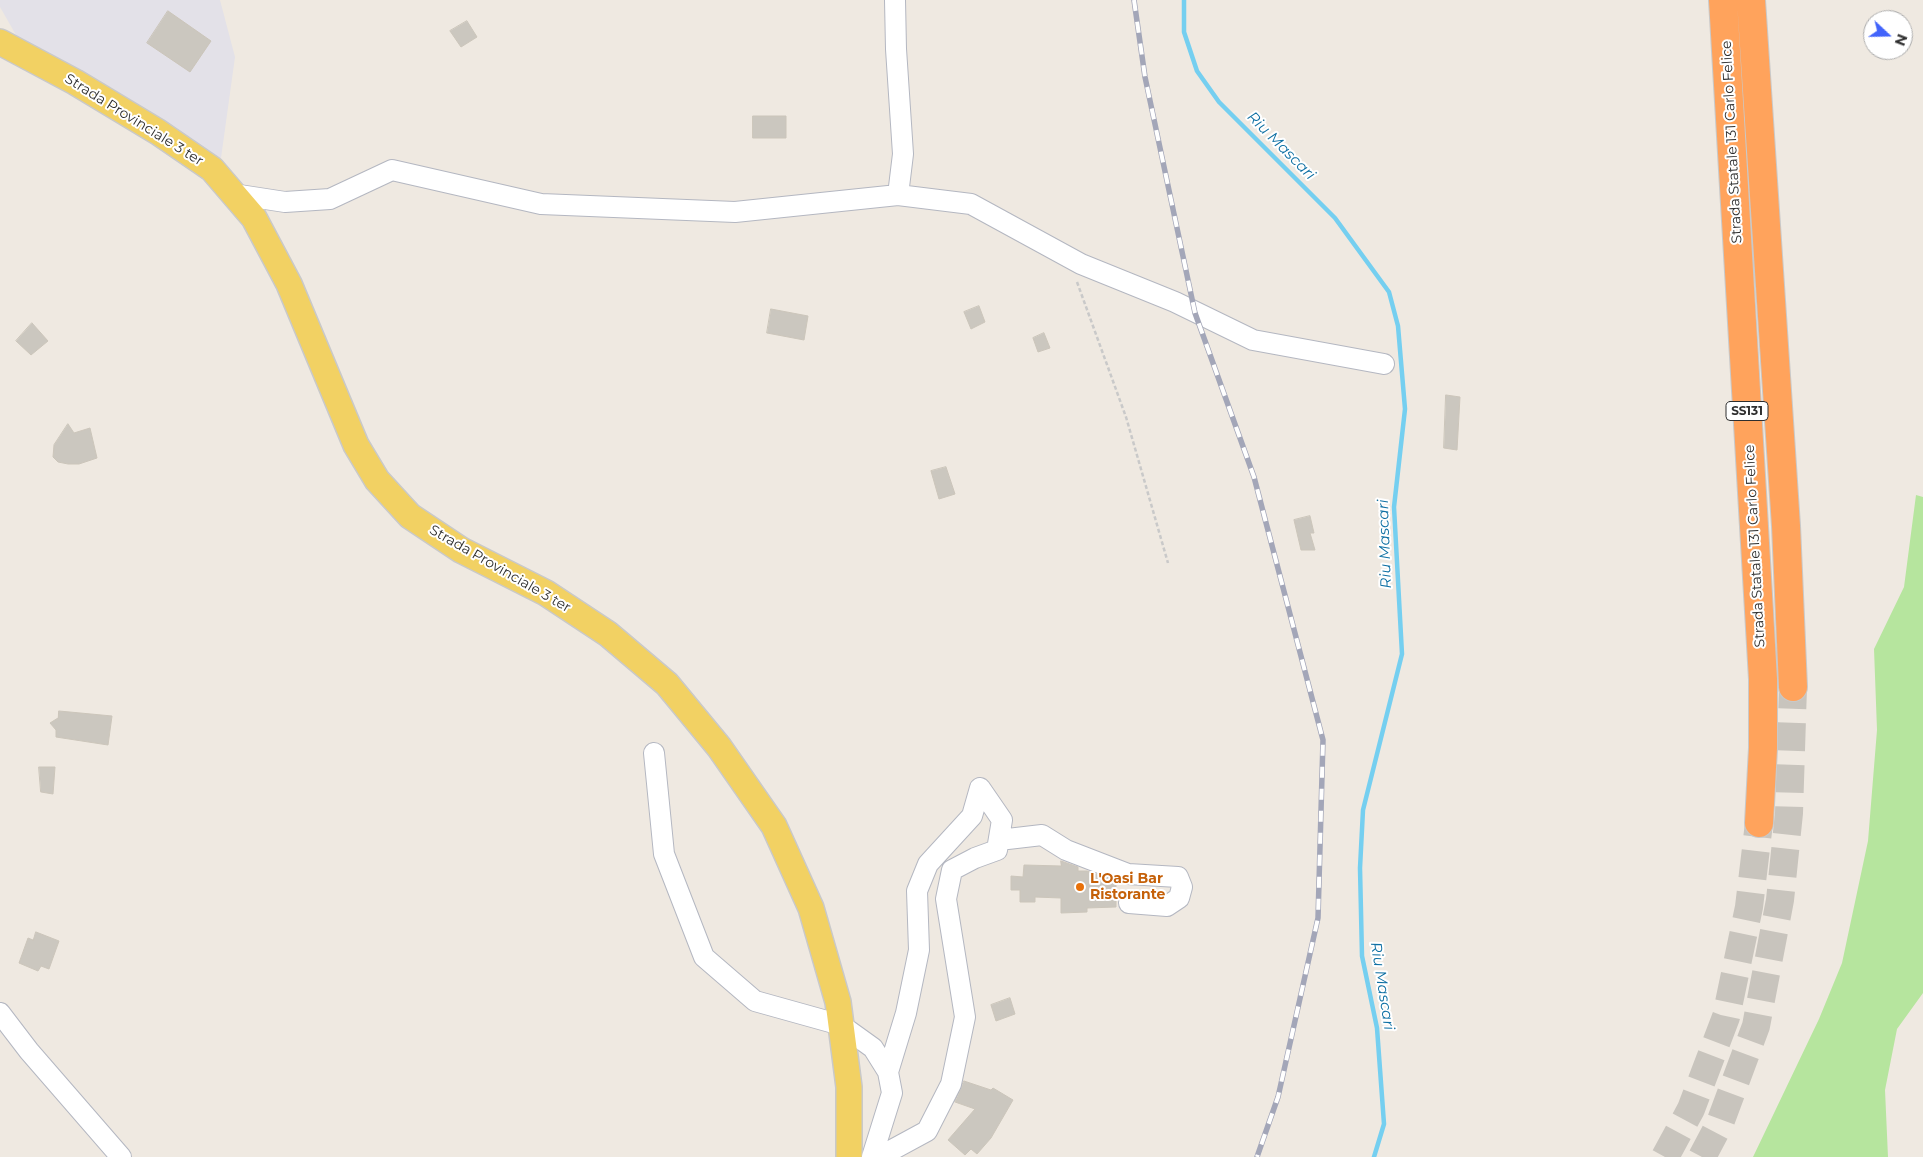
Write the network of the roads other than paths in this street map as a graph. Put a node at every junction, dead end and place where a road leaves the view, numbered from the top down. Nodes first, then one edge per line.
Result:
1 (896, 0) edge
2 (1724, 0) edge
3 (1751, 0) edge
4 (0, 42) edge
5 (233, 194) junction
6 (898, 195) junction
7 (1384, 364) dead end
8 (1793, 687) tunnel mouth
9 (654, 752) dead end
10 (1759, 823) tunnel mouth
11 (999, 840) junction
12 (1129, 903) dead end
13 (0, 1013) edge
14 (841, 1025) junction
15 (888, 1072) junction
16 (121, 1157) edge
17 (849, 1157) edge
18 (872, 1157) edge
19 (879, 1157) edge

1 - 6 street
2 - 10 highway, Strada Statale 131 Carlo Felice / SS131
3 - 8 highway, Strada Statale 131 Carlo Felice / SS131
4 - 5 main road, Strada Provinciale 3 ter
5 - 6 street
5 - 14 main road, Strada Provinciale 3 ter
6 - 7 street
9 - 14 street
11 - 12 street
11 - 15 street
11 - 19 street
13 - 16 street
14 - 15 street
14 - 17 main road, Strada Provinciale 3 ter
15 - 18 street

